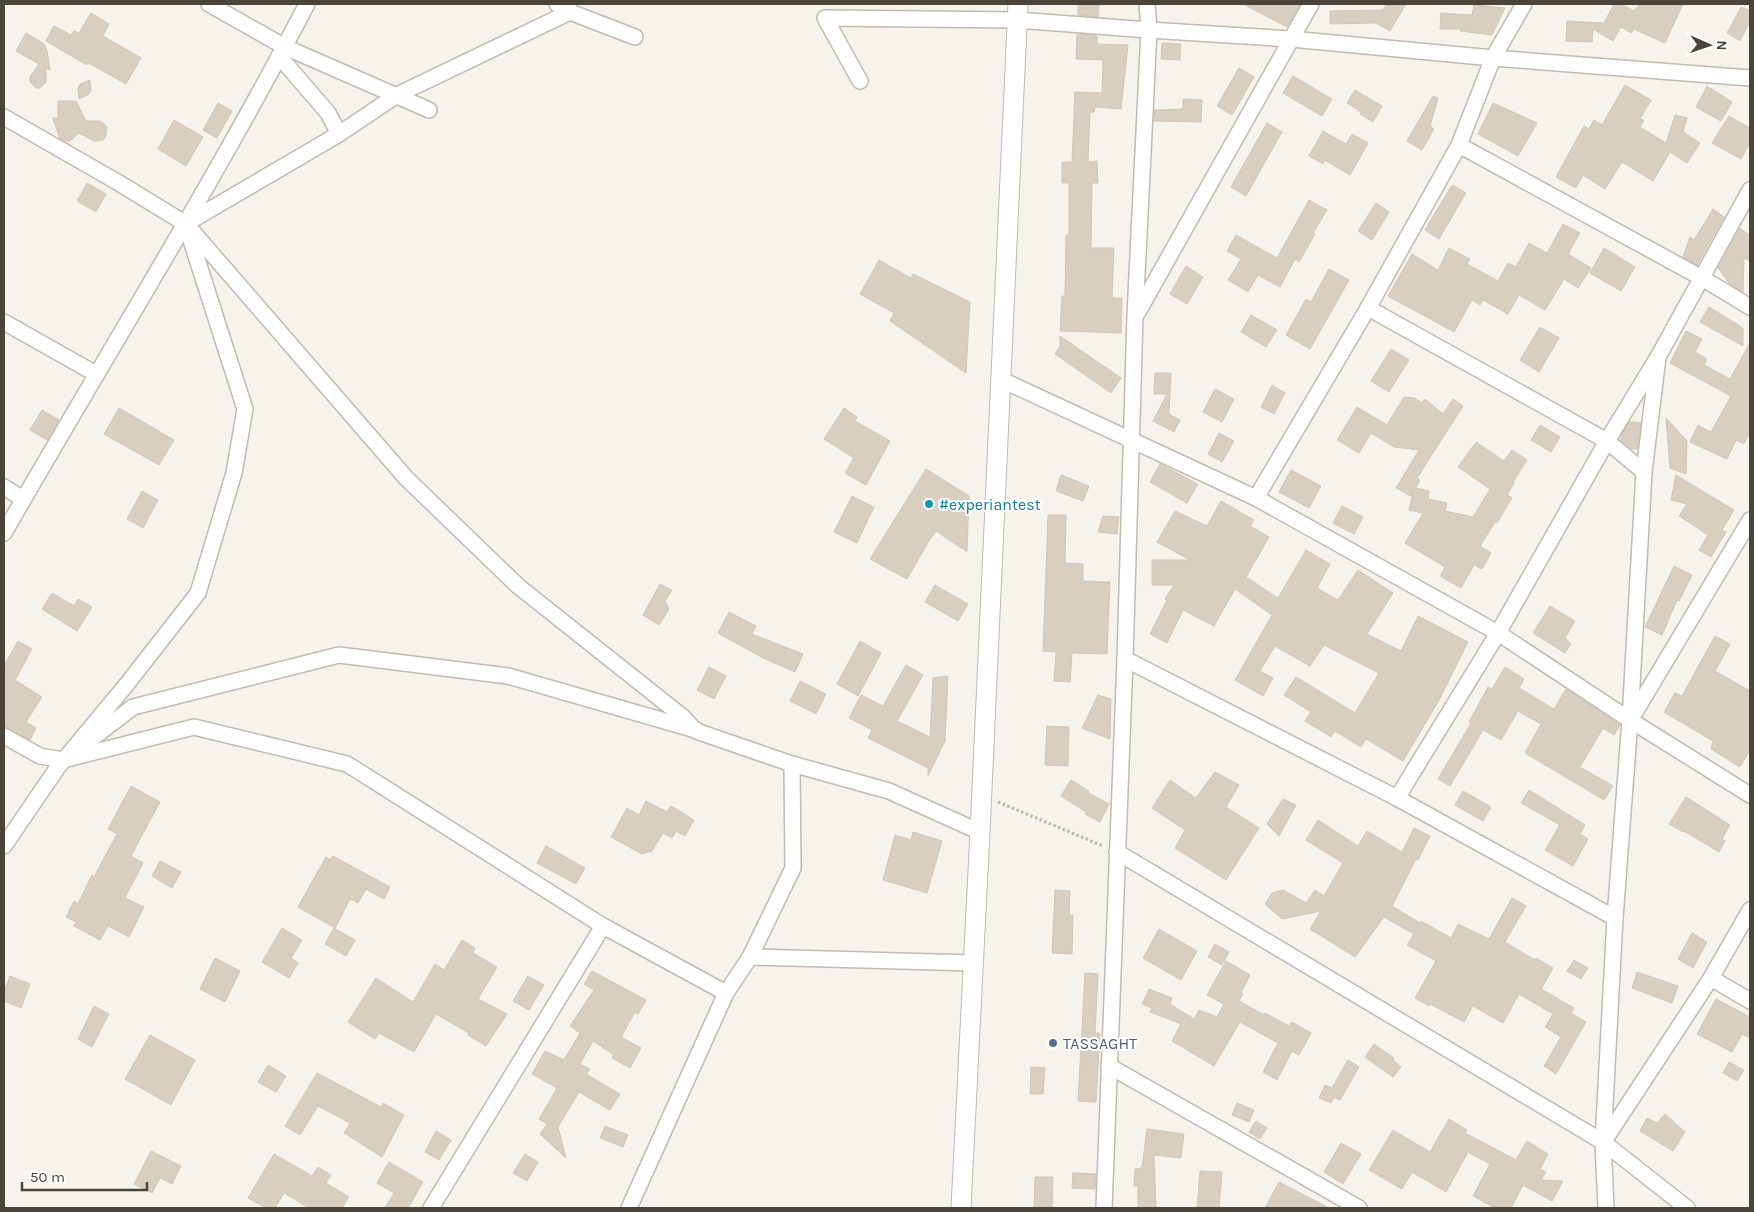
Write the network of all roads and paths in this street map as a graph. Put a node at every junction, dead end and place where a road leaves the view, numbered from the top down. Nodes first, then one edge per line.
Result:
1 (209, 4) edge
2 (307, 4) edge
3 (1147, 4) edge
4 (1311, 4) edge
5 (1524, 4) edge
6 (565, 6) edge
7 (824, 11) edge
8 (1018, 12) edge
9 (1149, 30) junction
10 (636, 38) dead end
11 (1291, 39) junction
12 (282, 52) junction
13 (1493, 58) junction
14 (1750, 78) edge
15 (860, 81) dead end
16 (396, 95) junction
17 (429, 110) dead end
18 (4, 117) edge
19 (339, 134) junction
20 (1459, 145) junction
21 (1750, 190) edge
22 (186, 224) junction
23 (1702, 278) junction
24 (1750, 307) edge
25 (1368, 308) junction
26 (1135, 316) junction
27 (4, 322) edge
28 (1658, 357) junction
29 (96, 374) junction
30 (1000, 379) junction
31 (1132, 440) junction
32 (1608, 441) junction
33 (1644, 472) junction
34 (4, 487) edge
35 (23, 498) junction
36 (1256, 498) junction
37 (1750, 520) edge
38 (4, 532) edge
39 (1498, 633) junction
40 (1125, 659) junction
41 (1630, 720) junction
42 (696, 731) junction
43 (4, 736) edge
44 (63, 760) junction
45 (792, 764) junction
46 (981, 795) junction
47 (1750, 795) edge
48 (1397, 798) junction
49 (980, 832) junction
50 (4, 846) edge
51 (1118, 852) junction
52 (1750, 910) edge
53 (1615, 918) junction
54 (603, 926) junction
55 (750, 957) junction
56 (973, 964) junction
57 (1711, 978) junction
58 (726, 993) junction
59 (1750, 1001) edge
60 (1109, 1066) junction
61 (1603, 1142) junction
62 (431, 1208) edge
63 (629, 1208) edge
64 (961, 1208) edge
65 (1104, 1208) edge
66 (1358, 1208) edge
67 (1606, 1208) edge
68 (1687, 1208) edge

1 - 12 street
2 - 12 street
3 - 9 street
4 - 11 street
5 - 13 street
6 - 10 street
6 - 16 street
7 - 8 street
7 - 15 street
8 - 9 street
8 - 30 street
9 - 11 street
9 - 26 street
11 - 13 street
11 - 26 street
12 - 16 street
12 - 19 street
12 - 22 street
13 - 14 street
13 - 20 street
16 - 17 street
16 - 19 street
18 - 22 street
19 - 22 street
20 - 23 street
20 - 25 street
21 - 23 street
22 - 29 street
22 - 42 street
22 - 44 street
23 - 24 street
23 - 28 street
25 - 32 street
25 - 36 street
26 - 31 street
27 - 29 street
28 - 32 street
28 - 33 street
29 - 35 street
30 - 31 street
30 - 46 street
31 - 36 street
31 - 40 street
32 - 33 street
32 - 39 street
33 - 41 street
34 - 35 street
35 - 38 street
36 - 39 street
37 - 41 street
39 - 41 street
39 - 48 street
40 - 48 street
40 - 51 street
41 - 47 street
41 - 53 street
42 - 44 street
42 - 45 street
43 - 44 street
44 - 50 street
44 - 54 street
45 - 49 street
45 - 55 street
46 - 49 street
46 - 51 path
48 - 53 street
49 - 56 street
51 - 60 street
51 - 61 street
52 - 57 street
53 - 61 street
54 - 58 street
54 - 62 street
55 - 56 street
55 - 58 street
56 - 64 street
57 - 59 street
57 - 61 street
58 - 63 street
60 - 65 street
60 - 66 street
61 - 67 street
61 - 68 street

